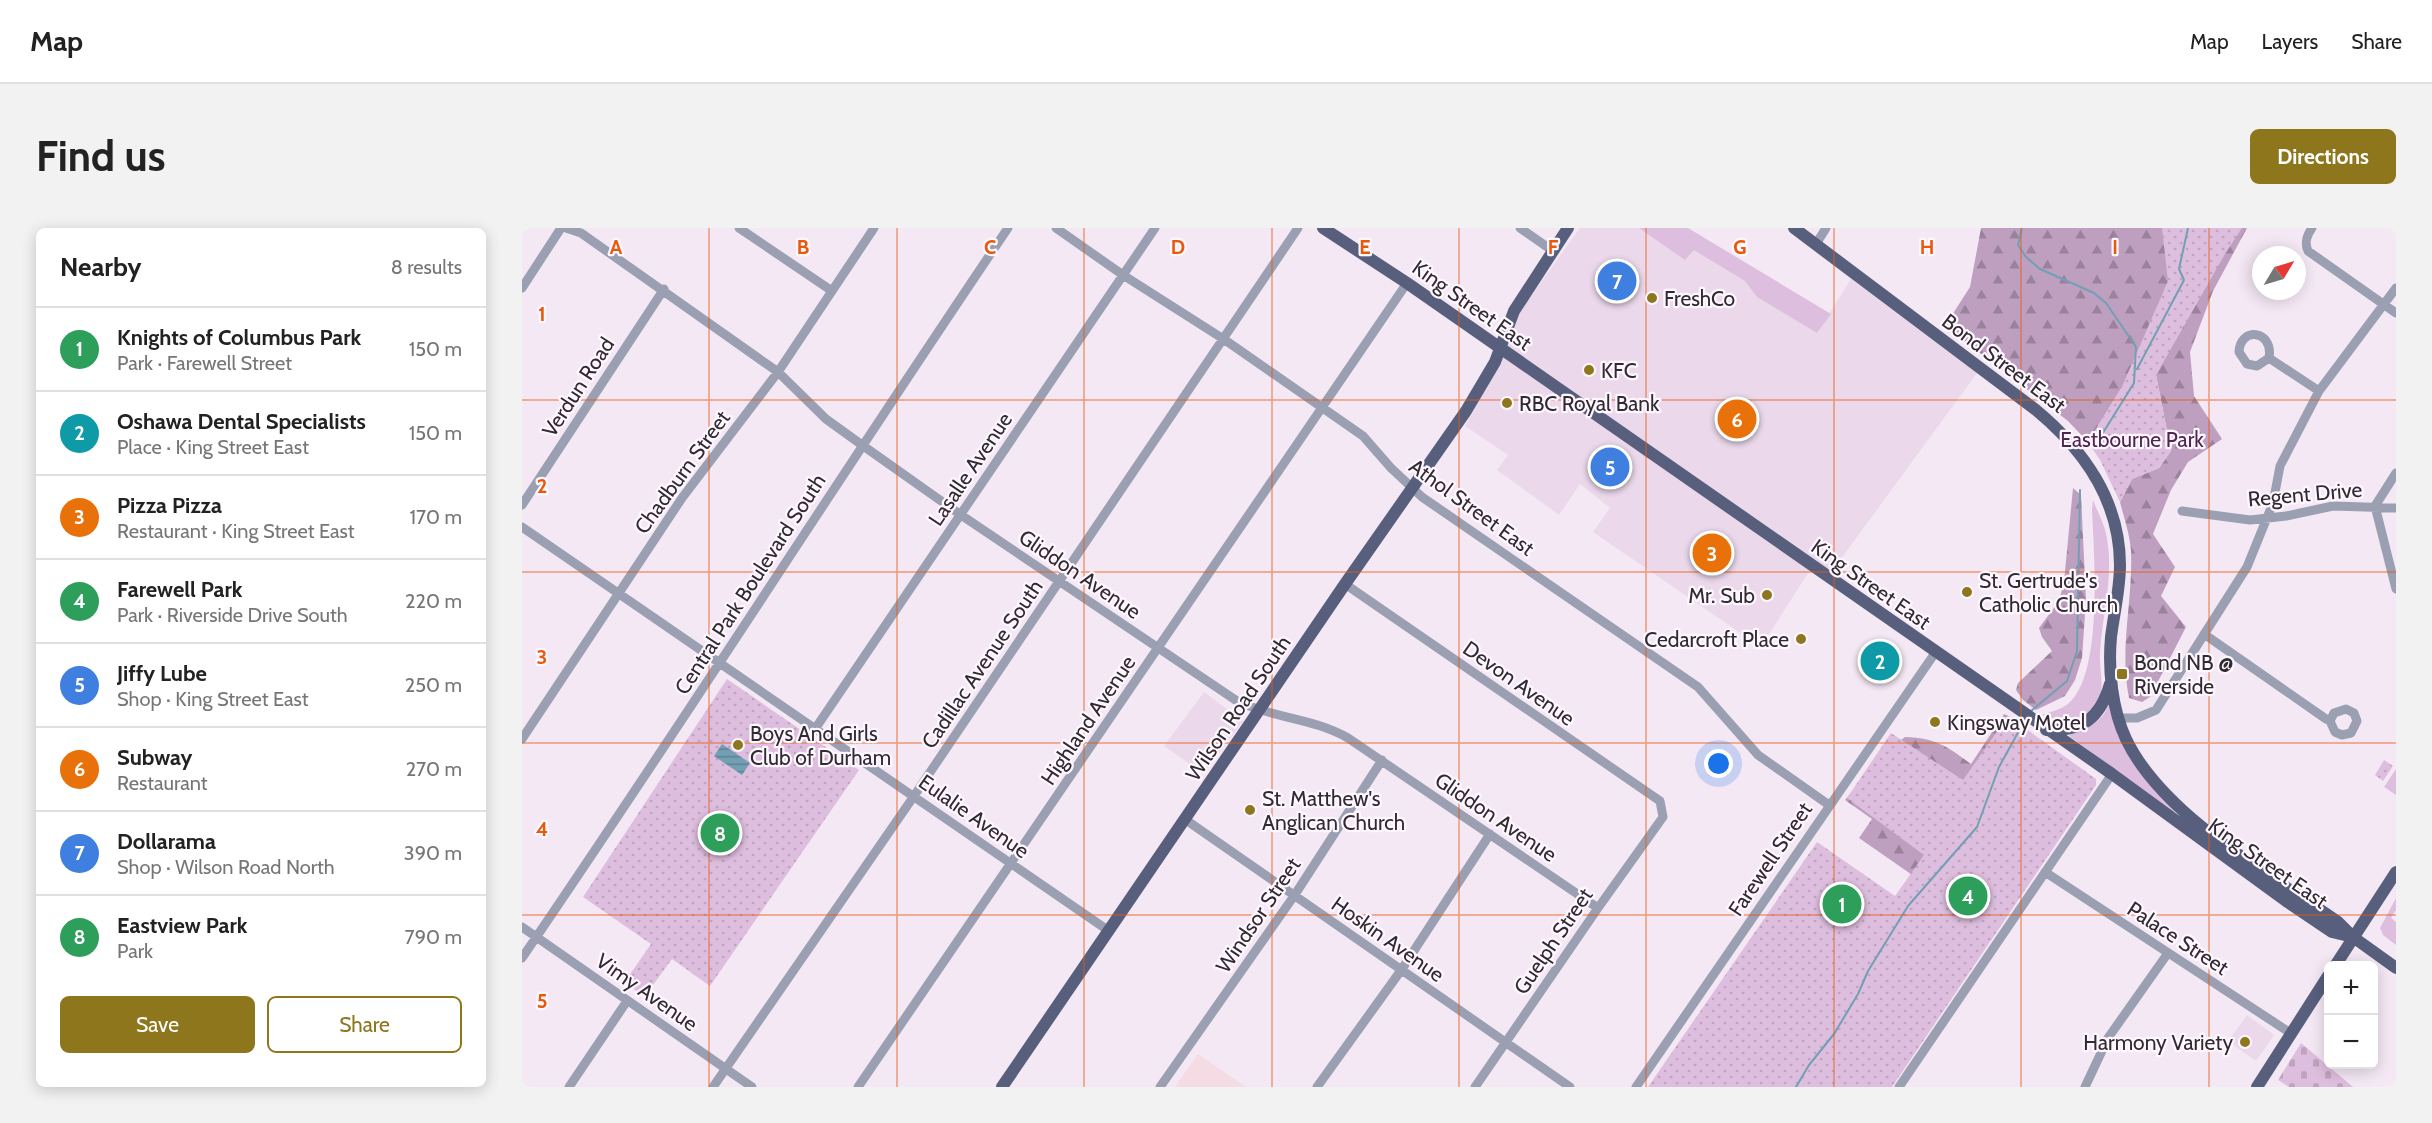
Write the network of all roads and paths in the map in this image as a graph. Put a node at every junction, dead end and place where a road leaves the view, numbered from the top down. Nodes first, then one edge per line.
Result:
1 (561, 228) edge
2 (566, 228) edge
3 (739, 228) edge
4 (874, 228) edge
5 (1008, 228) edge
6 (1056, 228) edge
7 (1155, 228) edge
8 (1298, 228) edge
9 (1323, 228) edge
10 (1520, 228) edge
11 (1568, 228) edge
12 (1794, 228) edge
13 (1826, 228) edge
14 (2312, 228) edge
15 (1816, 244) junction
16 (1553, 251) junction
17 (1123, 275) junction
18 (1407, 284) junction
19 (522, 288) edge
20 (2396, 288) edge
21 (664, 289) junction
22 (832, 291) junction
23 (2384, 305) junction
24 (2396, 313) edge
25 (1224, 339) junction
26 (1500, 348) junction
27 (2269, 358) dead end
28 (778, 372) junction
29 (2319, 391) junction
30 (1323, 408) junction
31 (862, 445) junction
32 (2396, 473) edge
33 (1413, 488) junction
34 (522, 505) edge
35 (2375, 506) junction
36 (2396, 508) edge
37 (2182, 511) dead end
38 (960, 515) junction
39 (2266, 518) junction
40 (522, 527) edge
41 (1059, 582) junction
42 (1345, 584) junction
43 (2396, 590) edge
44 (618, 594) junction
45 (2204, 634) junction
46 (1158, 648) junction
47 (1935, 653) junction
48 (721, 663) junction
49 (2111, 679) junction
50 (1259, 710) junction
51 (2118, 718) junction
52 (2330, 721) dead end
53 (2041, 727) junction
54 (815, 729) junction
55 (522, 739) edge
56 (1382, 760) junction
57 (2112, 774) junction
58 (914, 796) junction
59 (1829, 805) junction
60 (1663, 817) joint
61 (1186, 820) junction
62 (1490, 834) junction
63 (1011, 864) junction
64 (2044, 872) junction
65 (2396, 872) edge
66 (1294, 896) junction
67 (1598, 908) junction
68 (522, 927) edge
69 (1109, 931) junction
70 (537, 936) junction
71 (2353, 937) junction
72 (2168, 953) junction
73 (522, 958) edge
74 (2338, 961) edge
75 (2396, 968) edge
76 (1402, 969) junction
77 (2324, 982) edge
78 (627, 1001) junction
79 (2292, 1034) junction
80 (1506, 1042) junction
81 (725, 1069) junction
82 (568, 1087) edge
83 (713, 1087) edge
84 (752, 1087) edge
85 (858, 1087) edge
86 (1002, 1087) edge
87 (1160, 1087) edge
88 (1317, 1087) edge
89 (1475, 1087) edge
90 (1570, 1087) edge
91 (1636, 1087) edge
92 (1899, 1087) edge
93 (2085, 1087) edge
94 (2257, 1087) edge

1 - 19 street
2 - 21 street, Gliddon Avenue
3 - 22 street
4 - 22 street, Chadburn Street
5 - 31 street, Central Park Boulevard South
6 - 17 street, Athol Street East
7 - 17 street, Lasalle Avenue
8 - 25 street, Cadillac Avenue South
9 - 18 main road, King Street East
10 - 16 street
11 - 16 main road, Wilson Road South
12 - 15 main road, Bond Street East
13 - 15 street
14 - 23 street
15 - 49 main road, Bond Street East
16 - 26 main road, Wilson Road South
17 - 25 street, Athol Street East
17 - 38 street, Lasalle Avenue
18 - 26 main road, King Street East
18 - 30 street, Highland Avenue
20 - 23 street
21 - 28 street, Gliddon Avenue
21 - 34 street, Verdun Road
22 - 28 street, Chadburn Street
23 - 24 street
23 - 29 street
25 - 30 street, Athol Street East
25 - 41 street, Cadillac Avenue South
26 - 33 main road, Wilson Road South
26 - 47 main road, King Street East
27 - 29 street
28 - 31 street, Gliddon Avenue
28 - 44 street, Chadburn Street
29 - 39 street
30 - 33 street, Athol Street East
30 - 46 street, Highland Avenue
31 - 38 street, Gliddon Avenue
31 - 48 street, Central Park Boulevard South
32 - 35 street
33 - 42 main road, Wilson Road South
33 - 59 street, Athol Street East
35 - 36 street, Regent Drive
35 - 39 street, Regent Drive
35 - 43 street
37 - 39 street, Regent Drive
38 - 41 street, Gliddon Avenue
38 - 54 street, Lasalle Avenue
39 - 45 street
40 - 44 street, Eulalie Avenue
41 - 46 street, Gliddon Avenue
41 - 58 street, Cadillac Avenue South
42 - 50 main road, Wilson Road South
42 - 60 street, Devon Avenue
44 - 48 street, Eulalie Avenue
44 - 55 street, Chadburn Street
45 - 51 street
45 - 52 street
46 - 50 street, Gliddon Avenue
46 - 63 street, Highland Avenue
47 - 53 main road, King Street East
47 - 59 street, Farewell Street
48 - 54 street, Eulalie Avenue
48 - 70 street, Central Park Boulevard South
49 - 51 main road, Bond Street East
49 - 53 main road
50 - 56 street, Gliddon Avenue
50 - 61 main road, Wilson Road South
51 - 71 main road, Bond Street East
53 - 57 main road, King Street East
54 - 58 street, Eulalie Avenue
56 - 62 street, Gliddon Avenue
56 - 66 street, Windsor Street
57 - 64 street
57 - 71 main road, King Street East
58 - 63 street, Eulalie Avenue
58 - 81 street, Cadillac Avenue South
59 - 91 street, Farewell Street
60 - 67 street, Guelph Street
61 - 66 street, Hoskin Avenue
61 - 69 main road, Wilson Road South
62 - 67 street, Gliddon Avenue
62 - 76 street
63 - 69 street, Eulalie Avenue
63 - 85 street, Highland Avenue
64 - 72 street, Palace Street
64 - 92 street
65 - 71 main road
66 - 76 street, Hoskin Avenue
66 - 87 street, Windsor Street
67 - 80 street, Guelph Street
68 - 70 street, Vimy Avenue
69 - 86 main road, Wilson Road South
70 - 73 street, Central Park Boulevard South
70 - 78 street, Vimy Avenue
71 - 74 main road
71 - 75 main road, King Street East
72 - 79 street, Palace Street
72 - 93 street
76 - 80 street, Hoskin Avenue
76 - 88 street
77 - 79 main road
78 - 81 street, Vimy Avenue
78 - 82 street
79 - 94 main road
80 - 89 street, Guelph Street
80 - 90 street, Hoskin Avenue
81 - 83 street, Cadillac Avenue South
81 - 84 street, Vimy Avenue

